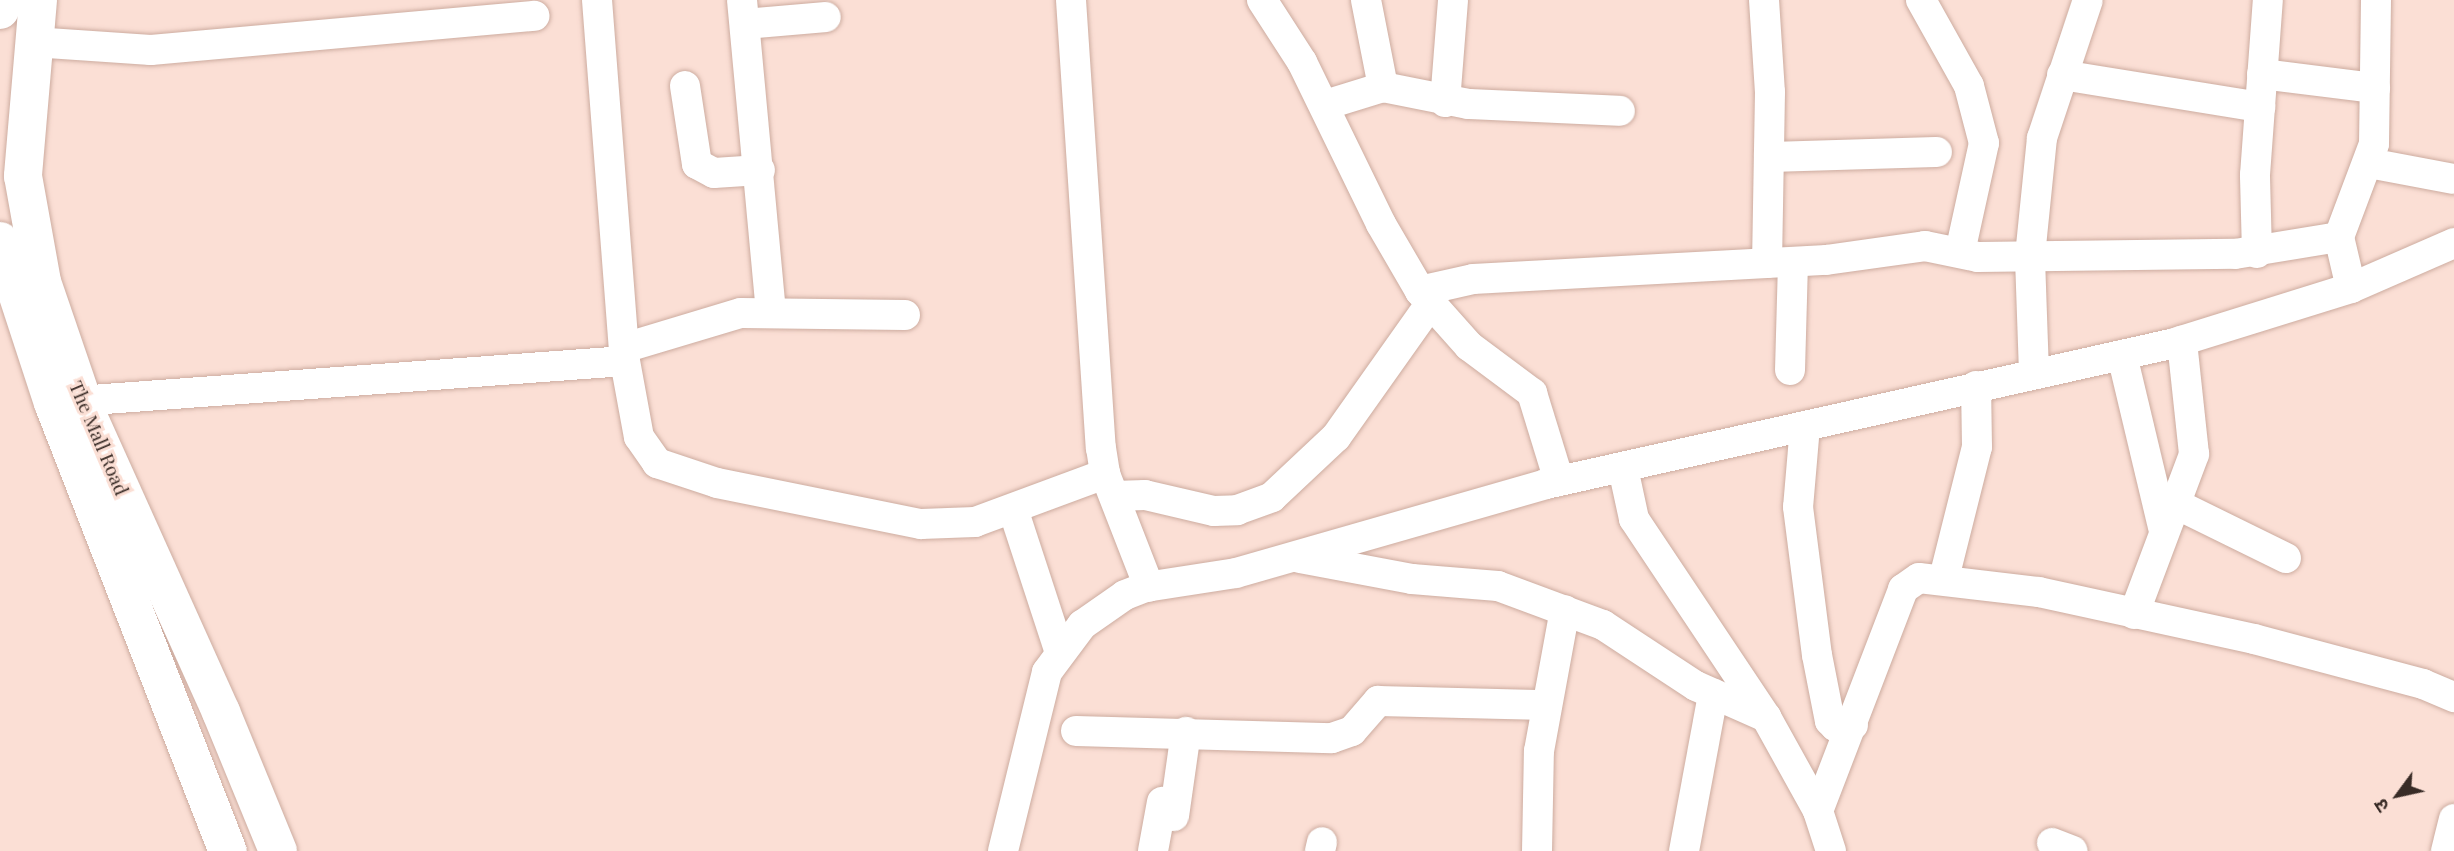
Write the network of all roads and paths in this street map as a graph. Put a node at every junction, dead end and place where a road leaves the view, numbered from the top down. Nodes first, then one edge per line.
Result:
1 (2, 0) edge
2 (38, 0) edge
3 (597, 0) edge
4 (1071, 0) edge
5 (1262, 0) edge
6 (1366, 0) edge
7 (1453, 0) edge
8 (1764, 0) edge
9 (1921, 0) edge
10 (2088, 0) edge
11 (2268, 0) edge
12 (2376, 0) edge
13 (0, 10) edge
14 (744, 12) edge
15 (409, 13) edge
16 (534, 16) dead end
17 (826, 18) dead end
18 (33, 42) junction
19 (2262, 74) junction
20 (2062, 75) junction
21 (685, 86) dead end
22 (1383, 87) junction
23 (2375, 88) junction
24 (1445, 102) junction
25 (1325, 105) junction
26 (2260, 107) junction
27 (1620, 111) dead end
28 (1937, 152) dead end
29 (1769, 157) junction
30 (2369, 163) junction
31 (760, 170) junction
32 (2454, 179) edge
33 (2339, 237) junction
34 (0, 241) edge
35 (2454, 243) edge
36 (1960, 252) junction
37 (2257, 253) junction
38 (2030, 256) junction
39 (1780, 262) junction
40 (2351, 288) junction
41 (1425, 297) junction
42 (771, 310) junction
43 (905, 315) dead end
44 (2182, 341) junction
45 (624, 354) junction
46 (2122, 355) junction
47 (1790, 370) dead end
48 (2034, 373) junction
49 (1976, 386) junction
50 (68, 402) junction
51 (1805, 426) junction
52 (1623, 468) junction
53 (1559, 481) junction
54 (1110, 485) junction
55 (1013, 509) junction
56 (2168, 514) junction
57 (1293, 557) junction
58 (2286, 558) dead end
59 (1944, 578) junction
60 (1149, 587) junction
61 (1566, 610) junction
62 (2134, 614) junction
63 (1059, 650) junction
64 (1713, 694) junction
65 (2454, 697) edge
66 (1547, 705) junction
67 (1766, 717) junction
68 (1853, 725) junction
69 (1076, 731) dead end
70 (1186, 732) junction
71 (1818, 811) junction
72 (2454, 819) edge
73 (228, 851) edge
74 (278, 851) edge
75 (1003, 851) edge
76 (1153, 851) edge
77 (1537, 851) edge
78 (1684, 851) edge
79 (1831, 851) edge
80 (2445, 851) edge

1 - 13 main road
2 - 18 main road, The Mall Road
3 - 45 street
4 - 54 street
5 - 25 street
6 - 22 street
7 - 24 street
8 - 29 street
9 - 36 street
10 - 20 street
11 - 19 street
12 - 23 street
14 - 17 street
14 - 31 street
15 - 16 street
15 - 18 street
18 - 50 main road, The Mall Road
19 - 23 street
19 - 26 street
20 - 26 street
20 - 38 street
21 - 31 street
22 - 24 street
22 - 25 street
23 - 30 street
24 - 27 street
25 - 41 street
26 - 37 street
28 - 29 street
29 - 39 street
30 - 32 street
30 - 33 street
31 - 42 street
33 - 37 street
33 - 40 street
34 - 50 main road, The Mall Road
35 - 40 street
36 - 38 street
36 - 39 street
37 - 38 street
38 - 48 street
39 - 41 street
39 - 47 street
40 - 44 street
41 - 53 street
41 - 54 street
42 - 43 street
42 - 45 street
44 - 46 street
44 - 56 street
45 - 50 street
45 - 55 street
46 - 48 street
46 - 56 street
48 - 49 street
49 - 51 street
49 - 59 street
50 - 73 main road, The Mall Road
50 - 74 main road, The Mall Road
51 - 52 street
51 - 68 street
52 - 53 street
52 - 67 street
53 - 57 street
54 - 55 street
54 - 60 street
55 - 63 street
56 - 58 street
56 - 62 street
57 - 60 street
57 - 61 street
59 - 62 street
59 - 68 street
60 - 63 street
61 - 64 street
61 - 66 street
62 - 65 street
63 - 75 street
64 - 67 street
64 - 78 street
66 - 70 street
66 - 77 street
67 - 71 street
68 - 71 street
69 - 70 street
70 - 76 street
71 - 79 street
72 - 80 street

